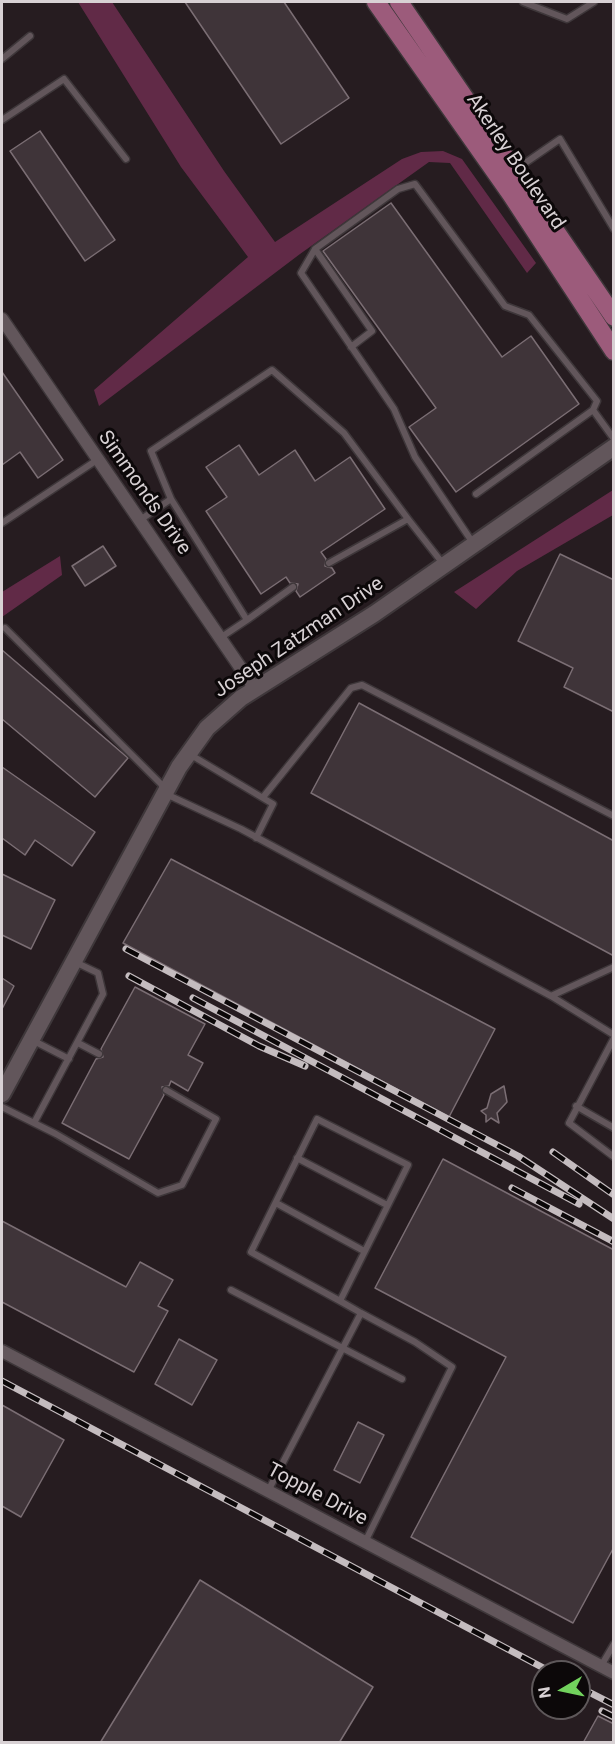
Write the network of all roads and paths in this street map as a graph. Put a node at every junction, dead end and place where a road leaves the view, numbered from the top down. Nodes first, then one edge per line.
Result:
1 (376, 2) edge
2 (399, 2) edge
3 (523, 2) edge
4 (594, 2) edge
5 (30, 36) dead end
6 (2, 59) edge
7 (2, 120) edge
8 (126, 159) dead end
9 (514, 182) junction
10 (614, 229) edge
11 (315, 249) junction
12 (614, 316) edge
13 (2, 319) edge
14 (351, 347) junction
15 (614, 351) edge
16 (593, 410) junction
17 (614, 439) edge
18 (614, 447) edge
19 (97, 460) junction
20 (476, 494) dead end
21 (171, 500) junction
22 (408, 519) junction
23 (140, 521) junction
24 (2, 523) edge
25 (474, 543) junction
26 (329, 563) dead end
27 (444, 565) junction
28 (293, 587) dead end
29 (247, 620) junction
30 (4, 628) dead end
31 (220, 638) junction
32 (255, 689) junction
33 (187, 753) junction
34 (166, 794) junction
35 (264, 796) junction
36 (614, 816) edge
37 (256, 838) junction
38 (74, 962) junction
39 (614, 967) edge
40 (551, 996) junction
41 (614, 1036) edge
42 (31, 1040) junction
43 (78, 1043) junction
44 (99, 1054) dead end
45 (69, 1059) junction
46 (166, 1090) dead end
47 (2, 1094) edge
48 (576, 1106) junction
49 (2, 1107) edge
50 (34, 1123) junction
51 (614, 1128) edge
52 (614, 1157) edge
53 (297, 1158) junction
54 (276, 1203) junction
55 (387, 1206) junction
56 (364, 1251) junction
57 (231, 1290) dead end
58 (340, 1301) junction
59 (361, 1313) junction
60 (342, 1348) junction
61 (2, 1351) edge
62 (402, 1379) dead end
63 (268, 1491) junction
64 (365, 1542) junction
65 (614, 1644) edge
66 (601, 1666) junction
67 (614, 1673) edge

1 - 9 main road, Akerley Boulevard
2 - 9 main road, Akerley Boulevard
3 - 4 lane
5 - 6 lane
7 - 8 lane
9 - 10 lane
9 - 12 main road, Akerley Boulevard
9 - 15 main road, Akerley Boulevard
11 - 14 lane
11 - 14 lane
11 - 16 lane
13 - 19 street, Simmonds Drive
14 - 25 lane
16 - 17 lane
16 - 20 lane
18 - 25 street, Joseph Zatzman Drive
19 - 23 street, Simmonds Drive
19 - 24 lane
21 - 22 lane
21 - 23 lane
21 - 29 lane
22 - 26 lane
22 - 27 lane
23 - 31 street, Simmonds Drive
25 - 27 street, Joseph Zatzman Drive
27 - 32 street, Joseph Zatzman Drive
28 - 29 lane
29 - 31 lane
30 - 34 lane
31 - 32 street, Simmonds Drive
32 - 33 street, Joseph Zatzman Drive
33 - 34 street, Joseph Zatzman Drive
33 - 35 lane
34 - 37 lane
34 - 38 street, Joseph Zatzman Drive
35 - 36 lane
35 - 37 lane
37 - 40 lane
38 - 42 street, Joseph Zatzman Drive
38 - 43 lane
39 - 40 lane
40 - 41 lane
41 - 48 lane
42 - 45 lane
42 - 47 street, Joseph Zatzman Drive
43 - 44 lane
43 - 45 lane
45 - 50 lane
46 - 50 lane
48 - 51 lane
48 - 52 lane
49 - 50 lane
53 - 54 lane
53 - 55 lane
53 - 55 lane
54 - 56 lane
54 - 58 lane
55 - 56 lane
56 - 58 lane
57 - 60 lane
58 - 59 lane
59 - 60 lane
59 - 64 lane
60 - 62 lane
60 - 63 lane
61 - 63 street, Topple Drive
63 - 64 street, Topple Drive
64 - 66 street, Topple Drive
65 - 66 lane
66 - 67 street, Topple Drive

